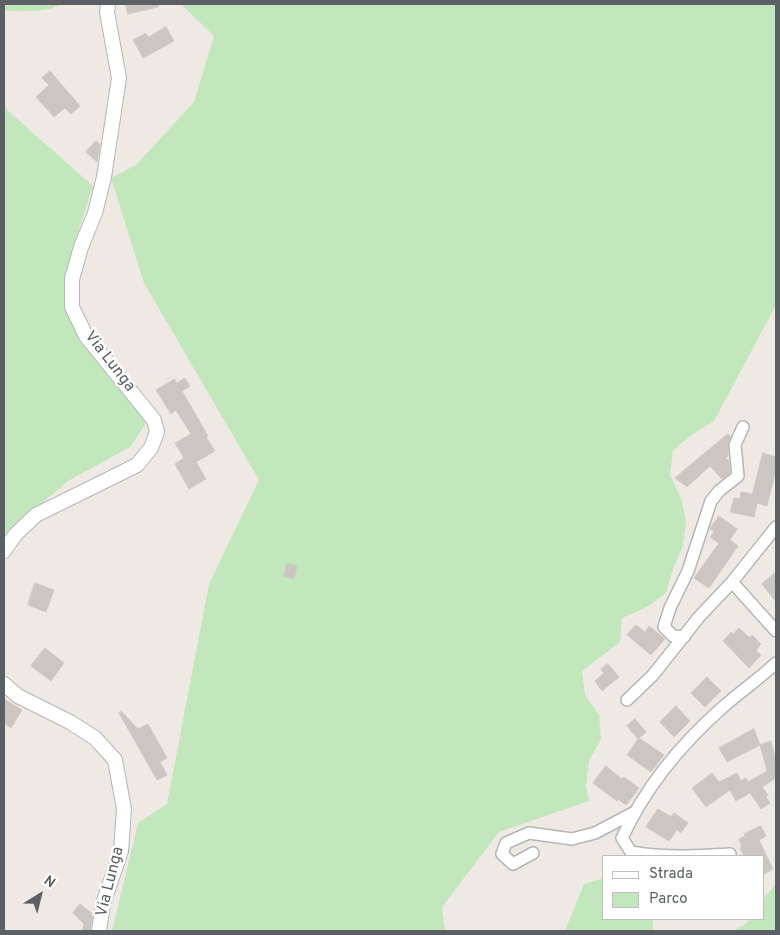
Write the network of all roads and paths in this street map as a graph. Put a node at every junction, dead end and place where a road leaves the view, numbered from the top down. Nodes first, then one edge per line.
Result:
1 (108, 4) edge
2 (743, 427) dead end
3 (776, 526) edge
4 (4, 551) edge
5 (732, 582) junction
6 (776, 631) edge
7 (684, 637) junction
8 (776, 663) edge
9 (4, 684) edge
10 (627, 700) dead end
11 (633, 814) junction
12 (533, 853) dead end
13 (730, 854) dead end
14 (647, 855) edge
15 (716, 855) edge
16 (99, 931) edge

1 - 4 street, Via Lunga
2 - 7 street
3 - 5 street
5 - 6 street
5 - 7 street
7 - 10 street
8 - 11 street
9 - 16 street, Via Lunga
11 - 12 street
11 - 14 street
13 - 15 street

